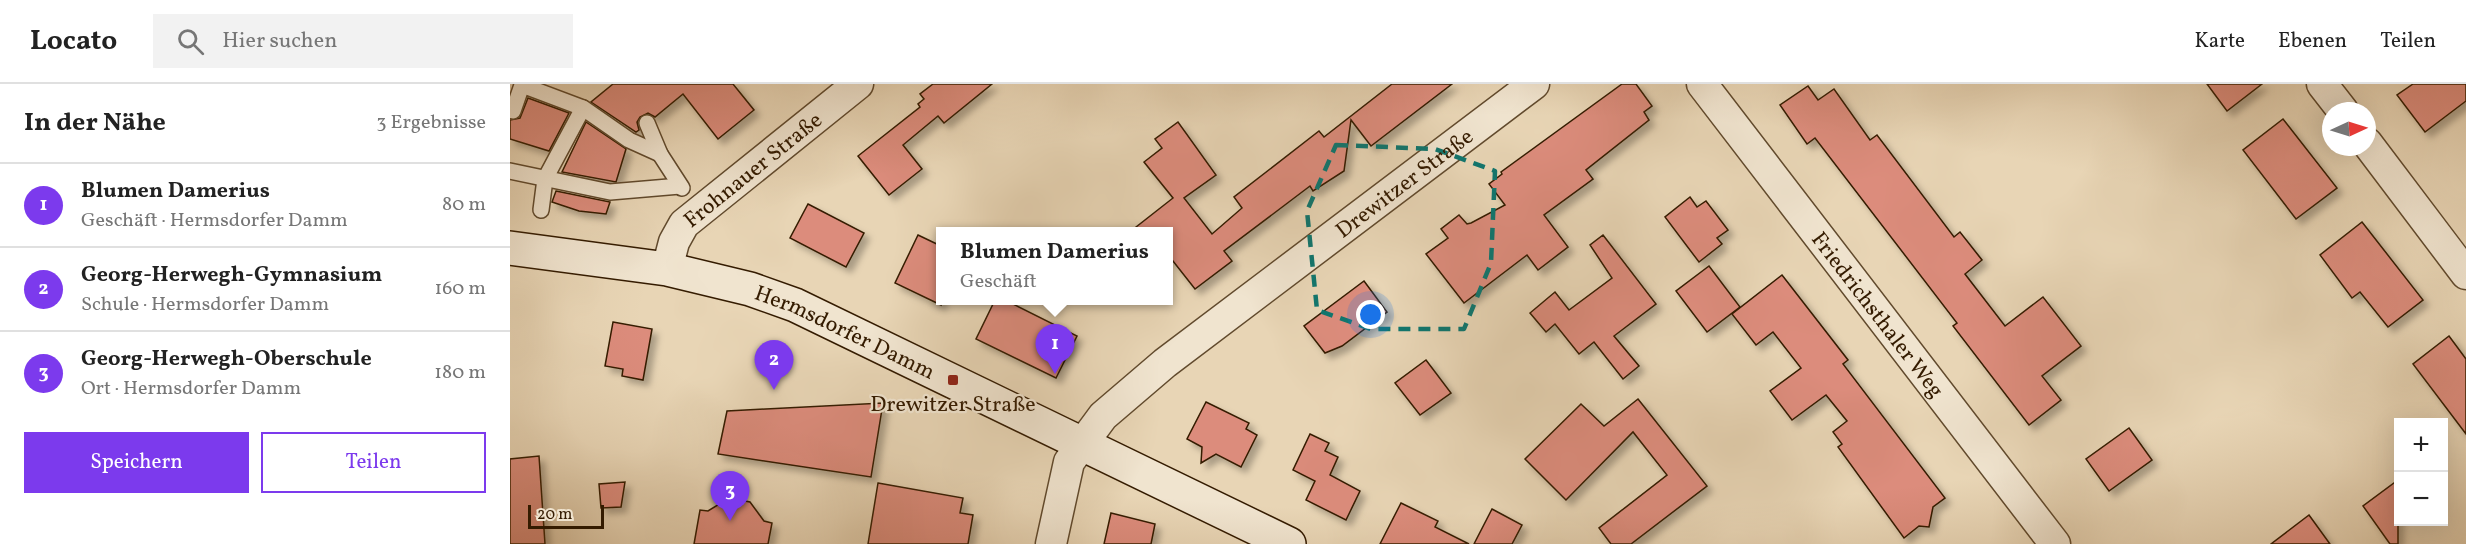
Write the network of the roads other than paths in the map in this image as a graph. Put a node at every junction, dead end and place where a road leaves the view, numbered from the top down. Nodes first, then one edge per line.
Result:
1 (858, 84) edge
2 (1534, 84) edge
3 (1702, 84) edge
4 (2322, 84) edge
5 (2336, 102) edge
6 (583, 108) junction
7 (513, 111) dead end
8 (647, 123) dead end
9 (660, 154) junction
10 (2376, 155) edge
11 (510, 171) edge
12 (545, 179) junction
13 (541, 210) dead end
14 (510, 248) edge
15 (667, 268) junction
16 (2466, 274) edge
17 (1082, 442) junction
18 (1051, 544) edge
19 (1289, 544) edge
20 (2055, 544) edge

1 - 15 street, Frohnauer Straße
2 - 17 street, Drewitzer Straße
3 - 20 street, Friedrichsthaler Weg
4 - 5 street
6 - 7 lane
6 - 9 lane
6 - 12 lane
8 - 9 lane
9 - 12 lane
10 - 16 street
11 - 12 lane
12 - 13 lane
14 - 15 main road, Hermsdorfer Damm
15 - 17 main road, Hermsdorfer Damm
17 - 18 street, Drewitzer Straße
17 - 19 main road, Hermsdorfer Damm

